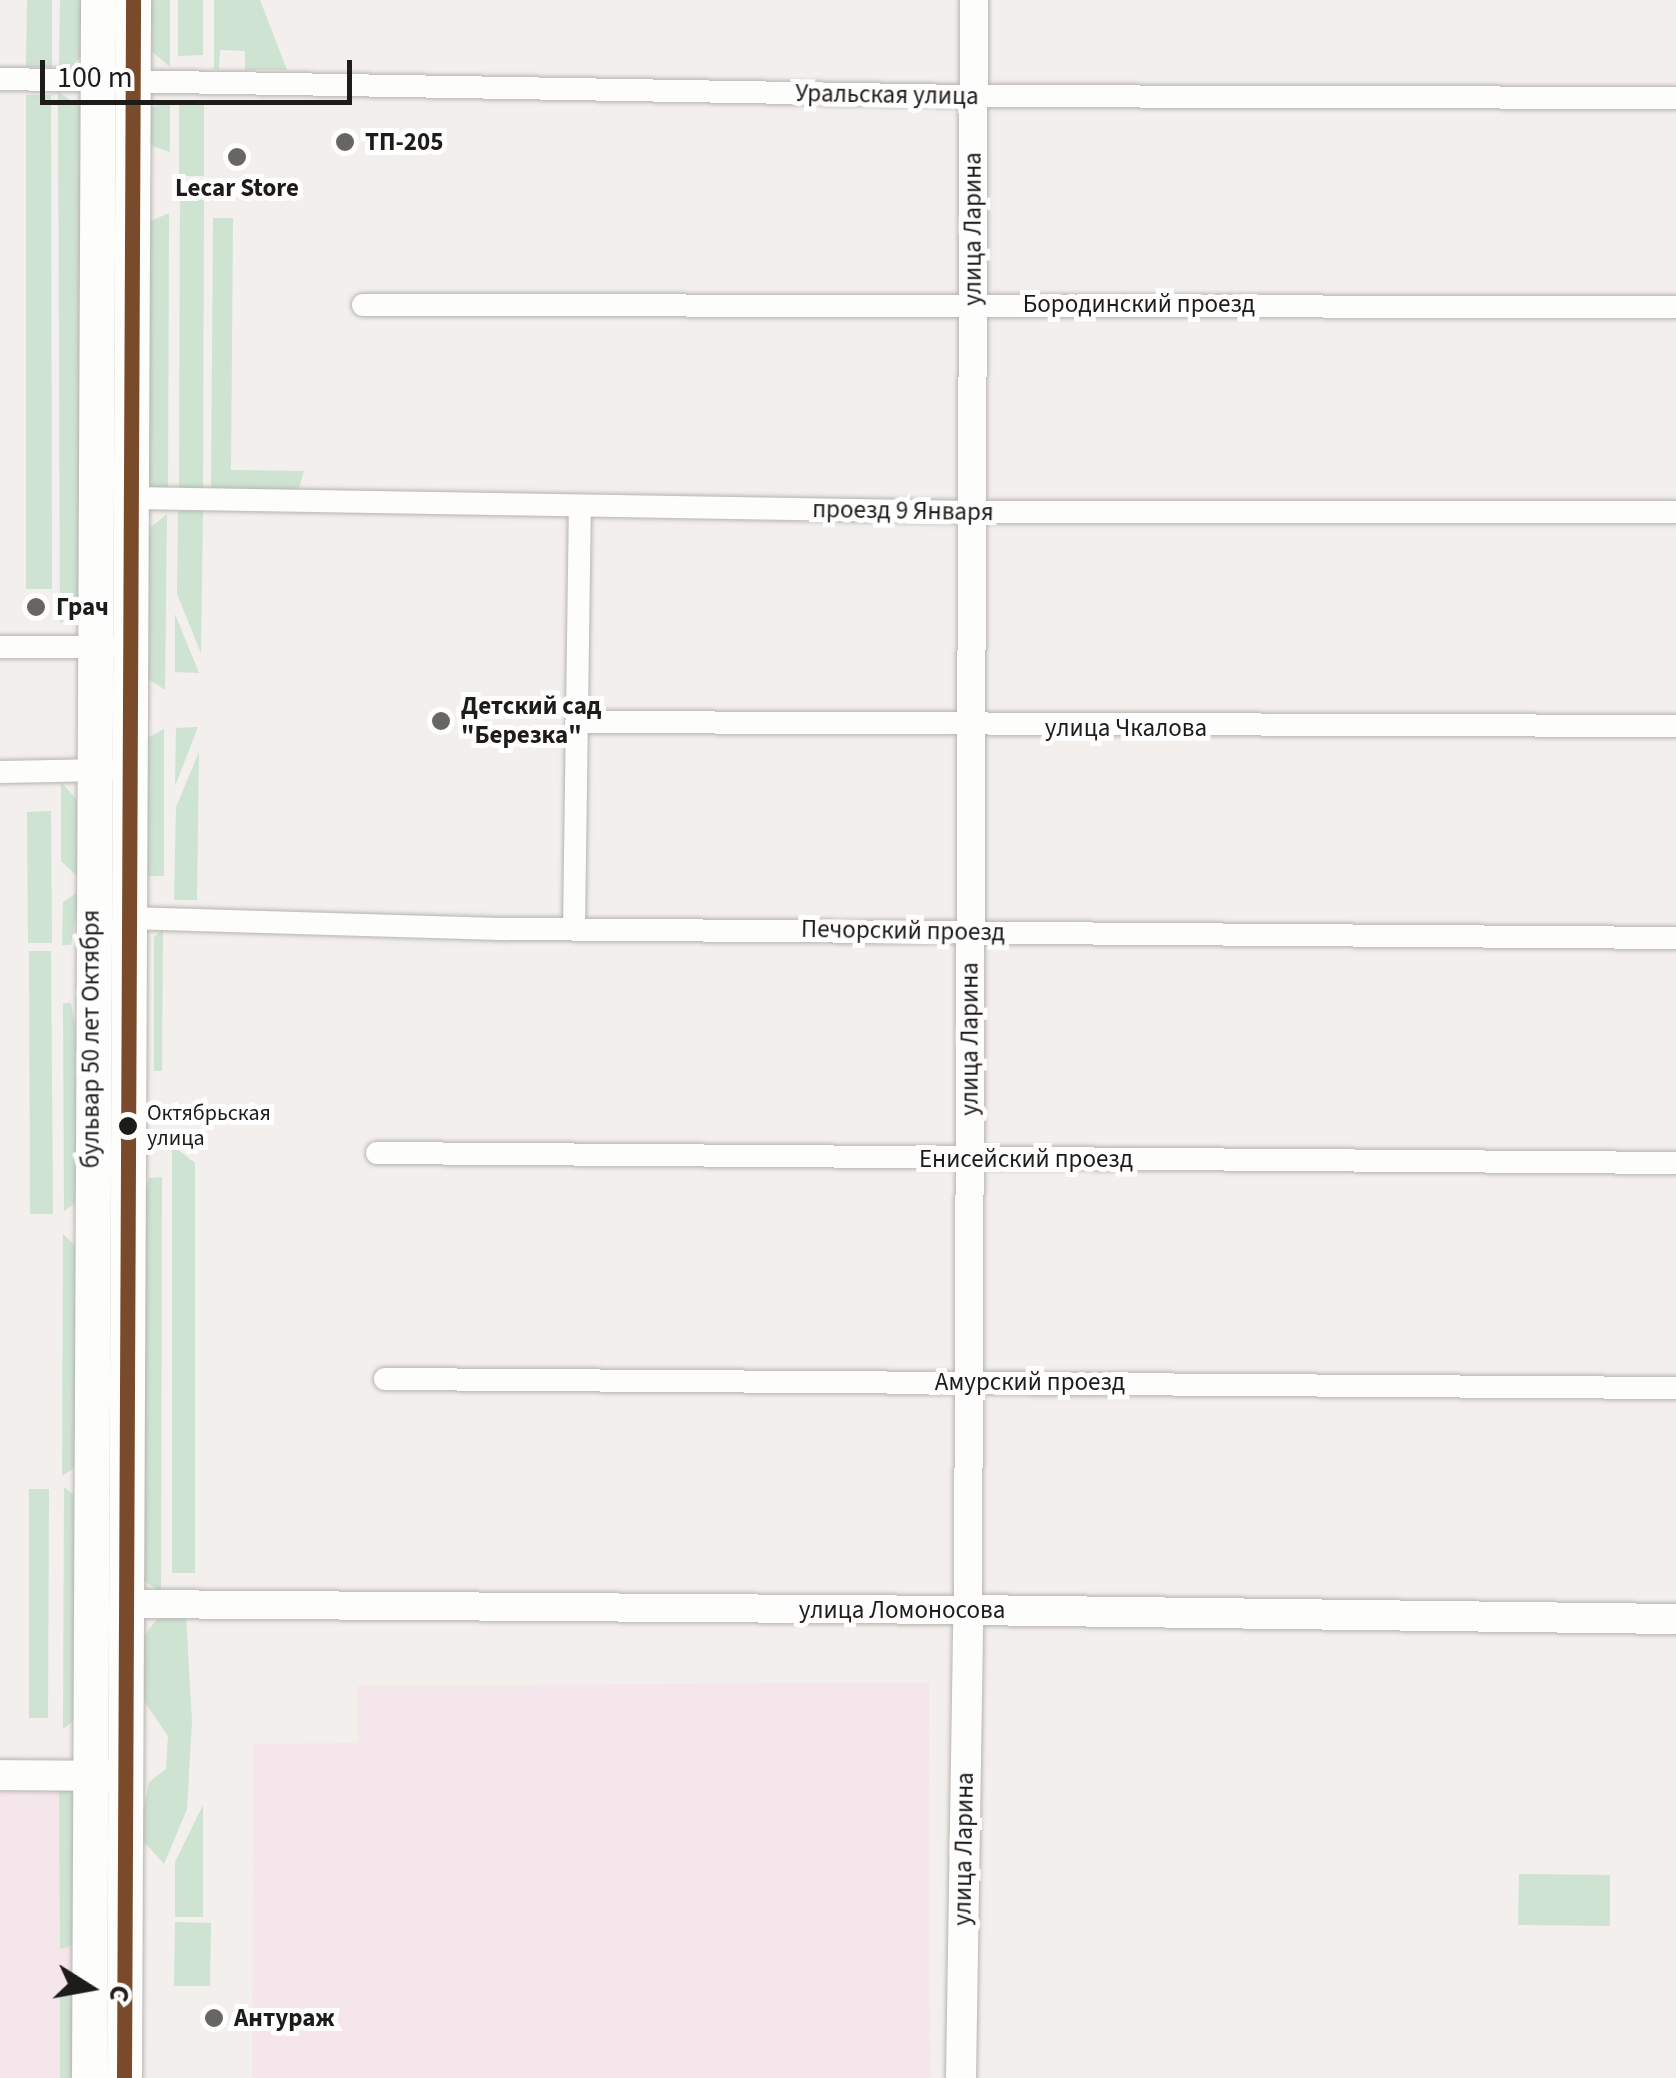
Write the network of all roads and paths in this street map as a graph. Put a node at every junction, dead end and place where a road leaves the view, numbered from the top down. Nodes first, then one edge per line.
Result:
1 (98, 0) edge
2 (132, 0) edge
3 (974, 0) edge
4 (0, 79) edge
5 (115, 82) junction
6 (974, 96) junction
7 (1676, 98) edge
8 (363, 305) dead end
9 (973, 306) junction
10 (1676, 307) edge
11 (131, 498) junction
12 (580, 506) junction
13 (972, 512) junction
14 (1676, 512) edge
15 (94, 646) junction
16 (0, 647) edge
17 (131, 647) junction
18 (576, 722) junction
19 (1676, 726) edge
20 (971, 728) junction
21 (92, 770) junction
22 (131, 770) junction
23 (0, 772) edge
24 (130, 918) junction
25 (574, 928) junction
26 (970, 932) junction
27 (1676, 938) edge
28 (376, 1154) dead end
29 (970, 1159) junction
30 (1676, 1162) edge
31 (385, 1379) dead end
32 (968, 1382) junction
33 (1676, 1388) edge
34 (128, 1604) junction
35 (968, 1610) junction
36 (1676, 1618) edge
37 (0, 1776) edge
38 (89, 1776) junction
39 (125, 1776) junction
40 (89, 2078) edge
41 (124, 2078) edge
42 (961, 2078) edge

1 - 5 main road, бульвар 50 лет Октября
2 - 5 main road, бульвар 50 лет Октября
3 - 6 street, улица Ларина
4 - 5 street, Уральская улица
5 - 6 street, Уральская улица
5 - 11 main road, бульвар 50 лет Октября
5 - 15 main road, бульвар 50 лет Октября
6 - 7 street, Уральская улица
6 - 9 street, улица Ларина
8 - 9 street, Бородинский проезд
9 - 10 street, Бородинский проезд
9 - 13 street, улица Ларина
11 - 12 street, проезд 9 Января
11 - 17 main road, бульвар 50 лет Октября
12 - 13 street, проезд 9 Января
12 - 18 street
13 - 14 street, проезд 9 Января
13 - 20 street, улица Ларина
15 - 16 street
15 - 17 street
15 - 21 main road, бульвар 50 лет Октября
17 - 22 main road, бульвар 50 лет Октября
18 - 20 street, улица Чкалова
18 - 25 street
19 - 20 street, улица Чкалова
20 - 26 street, улица Ларина
21 - 22 street
21 - 23 street
21 - 38 main road, бульвар 50 лет Октября
22 - 24 main road, бульвар 50 лет Октября
24 - 25 street, Печорский проезд
24 - 34 main road, бульвар 50 лет Октября
25 - 26 street, Печорский проезд
26 - 27 street, Печорский проезд
26 - 29 street, улица Ларина
28 - 29 street, Енисейский проезд
29 - 30 street, Енисейский проезд
29 - 32 street, улица Ларина
31 - 32 street, Амурский проезд
32 - 33 street, Амурский проезд
32 - 35 street, улица Ларина
34 - 35 street, улица Ломоносова
34 - 39 main road, бульвар 50 лет Октября
35 - 36 main road, улица Ломоносова
35 - 42 main road, улица Ларина
37 - 38 main road
38 - 39 main road
38 - 40 main road, бульвар 50 лет Октября
39 - 41 main road, бульвар 50 лет Октября

